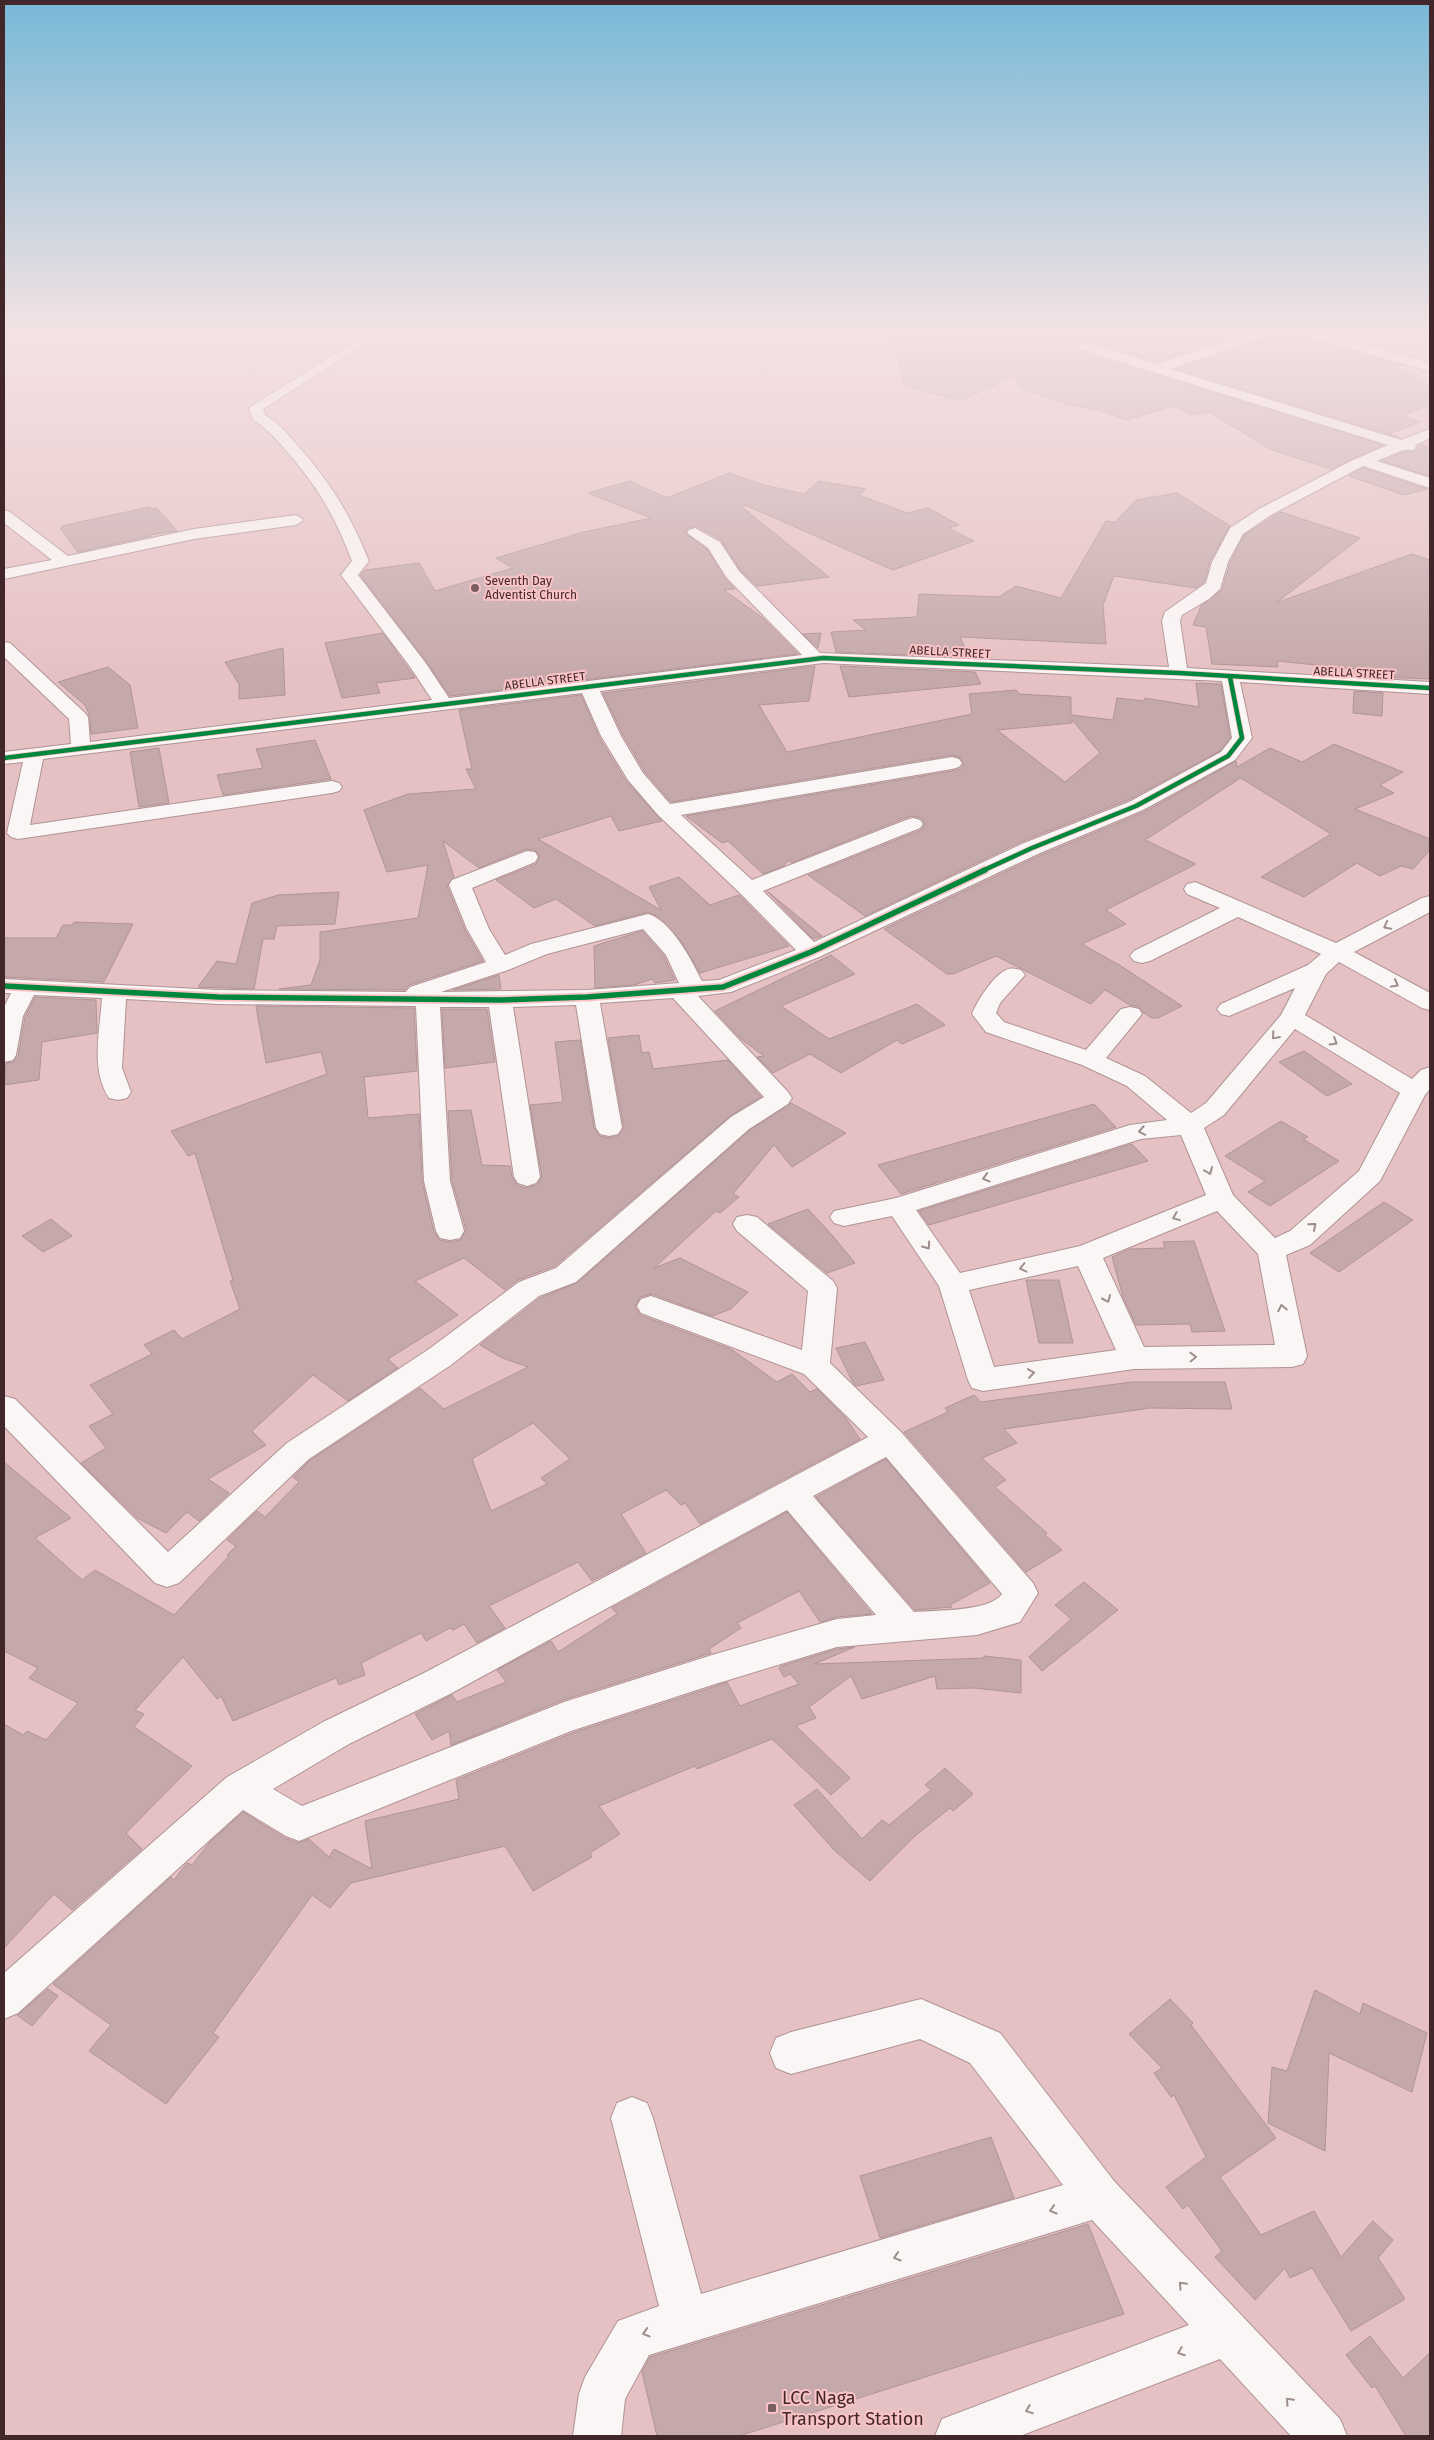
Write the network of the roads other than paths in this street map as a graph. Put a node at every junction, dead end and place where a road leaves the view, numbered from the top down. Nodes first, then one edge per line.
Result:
1 (291, 448) edge
2 (1393, 448) edge
3 (1413, 448) edge
4 (1423, 450) dead end
5 (1362, 461) junction
6 (1430, 483) edge
7 (4, 515) edge
8 (296, 520) dead end
9 (695, 533) dead end
10 (64, 562) junction
11 (4, 574) edge
12 (4, 647) edge
13 (816, 659) junction
14 (1180, 674) junction
15 (1230, 677) junction
16 (589, 686) junction
17 (1430, 688) edge
18 (444, 704) junction
19 (81, 749) junction
20 (34, 754) junction
21 (4, 758) edge
22 (952, 763) dead end
23 (332, 787) dead end
24 (665, 811) junction
25 (913, 824) dead end
26 (527, 857) dead end
27 (749, 889) junction
28 (1195, 890) dead end
29 (1430, 903) edge
30 (1236, 909) junction
31 (811, 952) junction
32 (1337, 952) junction
33 (1142, 956) dead end
34 (500, 965) junction
35 (1316, 970) junction
36 (1013, 975) dead end
37 (15, 987) edge
38 (687, 990) junction
39 (114, 992) junction
40 (587, 997) junction
41 (395, 999) junction
42 (428, 999) junction
43 (500, 1000) junction
44 (1430, 1003) edge
45 (1229, 1009) dead end
46 (1130, 1014) dead end
47 (1292, 1017) junction
48 (4, 1055) edge
49 (1091, 1060) junction
50 (1422, 1083) edge
51 (118, 1092) dead end
52 (1190, 1126) junction
53 (610, 1128) dead end
54 (527, 1177) dead end
55 (1221, 1199) junction
56 (899, 1206) junction
57 (844, 1217) dead end
58 (747, 1224) dead end
59 (450, 1231) dead end
60 (1271, 1251) junction
61 (1087, 1254) junction
62 (953, 1284) junction
63 (651, 1306) dead end
64 (1134, 1358) junction
65 (815, 1366) junction
66 (4, 1407) edge
67 (890, 1440) junction
68 (791, 1493) junction
69 (906, 1627) junction
70 (240, 1789) junction
71 (4, 1999) edge
72 (791, 2053) dead end
73 (632, 2118) dead end
74 (1099, 2196) junction
75 (686, 2322) junction
76 (1226, 2334) junction
77 (597, 2436) edge
78 (959, 2436) edge
79 (1323, 2436) edge

1 - 18 street
2 - 5 street
3 - 4 street
5 - 6 street
5 - 14 street
7 - 10 street
8 - 10 street
9 - 13 street
10 - 11 street
12 - 19 street
13 - 14 street, ABELLA STREET
13 - 16 street, ABELLA STREET
14 - 15 street, ABELLA STREET
15 - 17 street, ABELLA STREET
15 - 31 street
16 - 18 street, ABELLA STREET
16 - 24 street
18 - 19 street, ABELLA STREET
19 - 20 street, ABELLA STREET
20 - 21 street, ABELLA STREET
20 - 23 street
22 - 24 street
24 - 27 street
25 - 27 street
26 - 34 street
27 - 31 street
28 - 30 street
29 -> 32 street
30 - 32 street
30 - 33 street
31 - 38 street
32 - 35 street
32 -> 44 street
34 - 38 street
34 - 41 street
35 - 45 street
35 - 47 street
36 - 49 street
37 - 39 street
37 - 48 street
38 - 40 street
38 - 66 street
39 - 41 street
39 - 51 street
40 - 43 street
40 - 53 street
41 - 42 street
42 - 43 street
42 - 59 street
43 - 54 street
46 - 49 street
47 -> 50 street
47 -> 52 street
49 - 52 street
60 -> 50 street
52 -> 55 street
52 -> 56 street
55 - 60 street
55 -> 61 street
56 - 57 street
56 -> 62 street
58 - 65 street
64 -> 60 street
61 -> 62 street
61 -> 64 street
62 -> 64 street
63 - 65 street
65 - 67 street
67 - 68 street
67 - 69 street
68 - 69 street
68 - 70 street
69 - 70 street
70 - 71 street
72 - 74 street
73 - 75 street
74 -> 75 street
76 -> 74 street
75 -> 77 street
76 -> 78 street
79 -> 76 street

